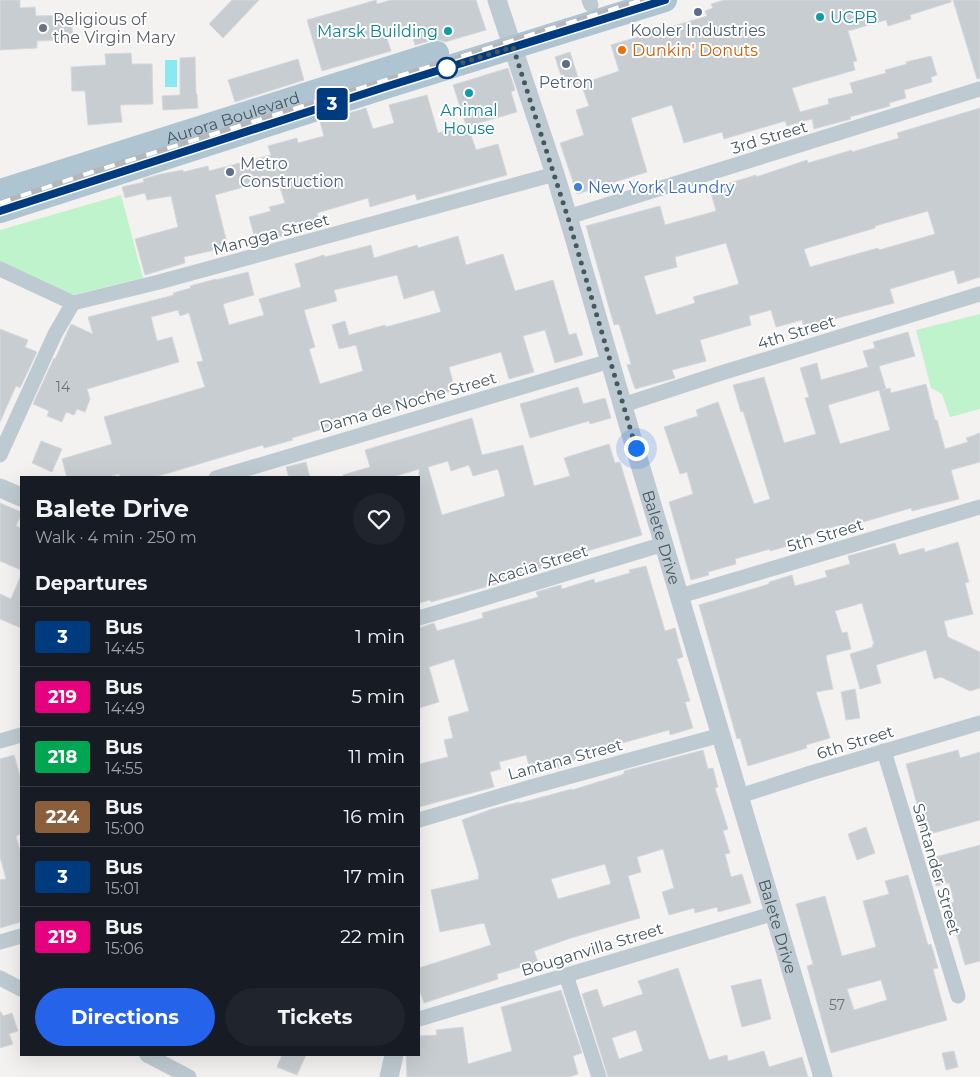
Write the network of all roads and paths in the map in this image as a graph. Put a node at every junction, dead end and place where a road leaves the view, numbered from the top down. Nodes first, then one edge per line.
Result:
1 (497, 0) edge
2 (665, 0) edge
3 (596, 2) edge
4 (510, 39) junction
5 (980, 89) edge
6 (555, 174) junction
7 (0, 191) edge
8 (0, 211) edge
9 (568, 218) junction
10 (0, 269) edge
11 (980, 294) edge
12 (73, 303) junction
13 (610, 362) junction
14 (623, 405) junction
15 (0, 455) edge
16 (222, 476) edge
17 (0, 488) edge
18 (20, 497) edge
19 (980, 507) edge
20 (664, 544) junction
21 (680, 596) junction
22 (420, 618) edge
23 (980, 722) edge
24 (20, 734) edge
25 (721, 734) junction
26 (0, 741) edge
27 (884, 751) junction
28 (740, 796) junction
29 (420, 820) edge
30 (775, 914) junction
31 (20, 936) edge
32 (0, 942) edge
33 (566, 975) junction
34 (0, 978) edge
35 (20, 988) edge
36 (958, 996) dead end
37 (420, 1020) edge
38 (149, 1056) edge
39 (394, 1056) edge
40 (189, 1077) edge
41 (389, 1077) edge
42 (599, 1077) edge
43 (823, 1077) edge

1 - 4 street, Balete Drive
2 - 4 main road, Aurora Boulevard
3 - 4 main road, Aurora Boulevard
4 - 6 street, Balete Drive
4 - 7 main road, Aurora Boulevard
4 - 8 main road, Aurora Boulevard
5 - 9 street, 3rd Street
6 - 9 street, Balete Drive
6 - 12 street, Mangga Street
9 - 13 street, Balete Drive
10 - 12 street
11 - 14 street, 4th Street
12 - 15 street
13 - 14 street, Balete Drive
13 - 16 street, Dama de Noche Street
14 - 20 street, Balete Drive
17 - 18 street
19 - 21 street, 5th Street
20 - 21 street, Balete Drive
20 - 22 street, Acacia Street
21 - 25 street, Balete Drive
23 - 27 street, 6th Street
24 - 26 street
25 - 28 street, Balete Drive
25 - 29 street, Lantana Street
27 - 28 street, 6th Street
27 - 36 street, Santander Street
28 - 30 street, Balete Drive
30 - 33 street, Bouganvilla Street
30 - 43 street, Balete Drive
31 - 32 street
33 - 37 street, Bouganvilla Street
33 - 42 street
34 - 35 street
38 - 40 street
39 - 41 street

